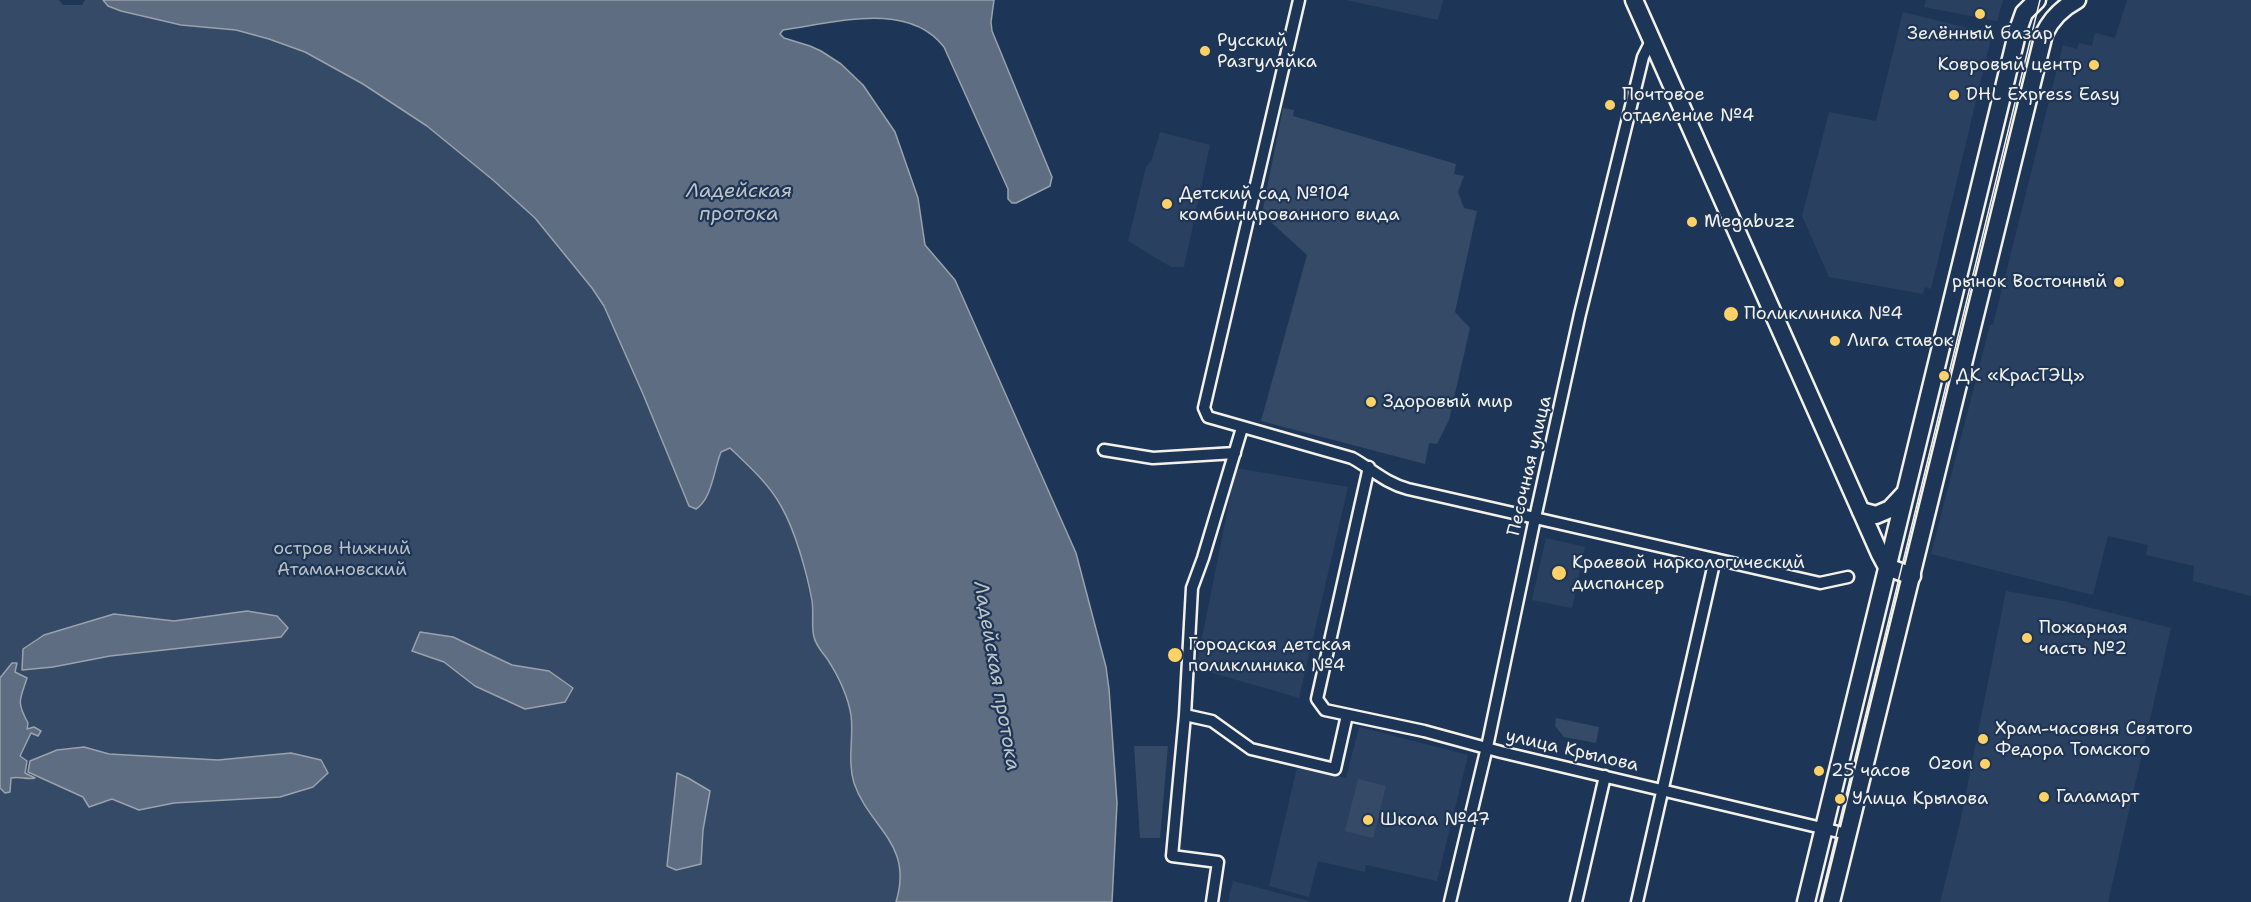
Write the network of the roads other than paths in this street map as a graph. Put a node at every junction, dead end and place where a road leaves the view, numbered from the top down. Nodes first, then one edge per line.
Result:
1 (1299, 0) edge
2 (1634, 0) edge
3 (2077, 0) edge
4 (2038, 3) edge
5 (1652, 39) junction
6 (1242, 428) junction
7 (1104, 450) dead end
8 (1235, 453) junction
9 (1369, 467) junction
10 (1907, 491) junction
11 (1862, 511) junction
12 (1535, 518) junction
13 (1715, 559) junction
14 (1887, 567) junction
15 (1912, 576) junction
16 (1848, 577) dead end
17 (1185, 715) junction
18 (1347, 715) junction
19 (1487, 747) junction
20 (1605, 776) junction
21 (1662, 789) junction
22 (1823, 829) junction
23 (1847, 834) junction
24 (1212, 902) edge
25 (1450, 902) edge
26 (1576, 902) edge
27 (1637, 902) edge
28 (1806, 902) edge
29 (1831, 902) edge

1 - 6 street
2 - 5 main road
3 - 15 main road
4 - 10 main road
5 - 11 main road
5 - 12 street, Песочная улица
6 - 8 street
6 - 9 street
7 - 8 street
8 - 17 street
9 - 12 street
9 - 18 street, улица Крылова
10 - 11 main road
10 - 14 main road
11 - 14 main road
12 - 13 street
12 - 19 street, Песочная улица
13 - 16 street
13 - 21 street
14 - 15 main road
14 - 22 main road
15 - 23 main road
17 - 18 street
17 - 24 street
18 - 19 street, улица Крылова
19 - 20 street, улица Крылова
19 - 25 street, Песочная улица
20 - 21 street, улица Крылова
20 - 26 street
21 - 22 street, улица Крылова
21 - 27 street
22 - 23 street, улица Крылова
22 - 28 main road
23 - 29 main road

